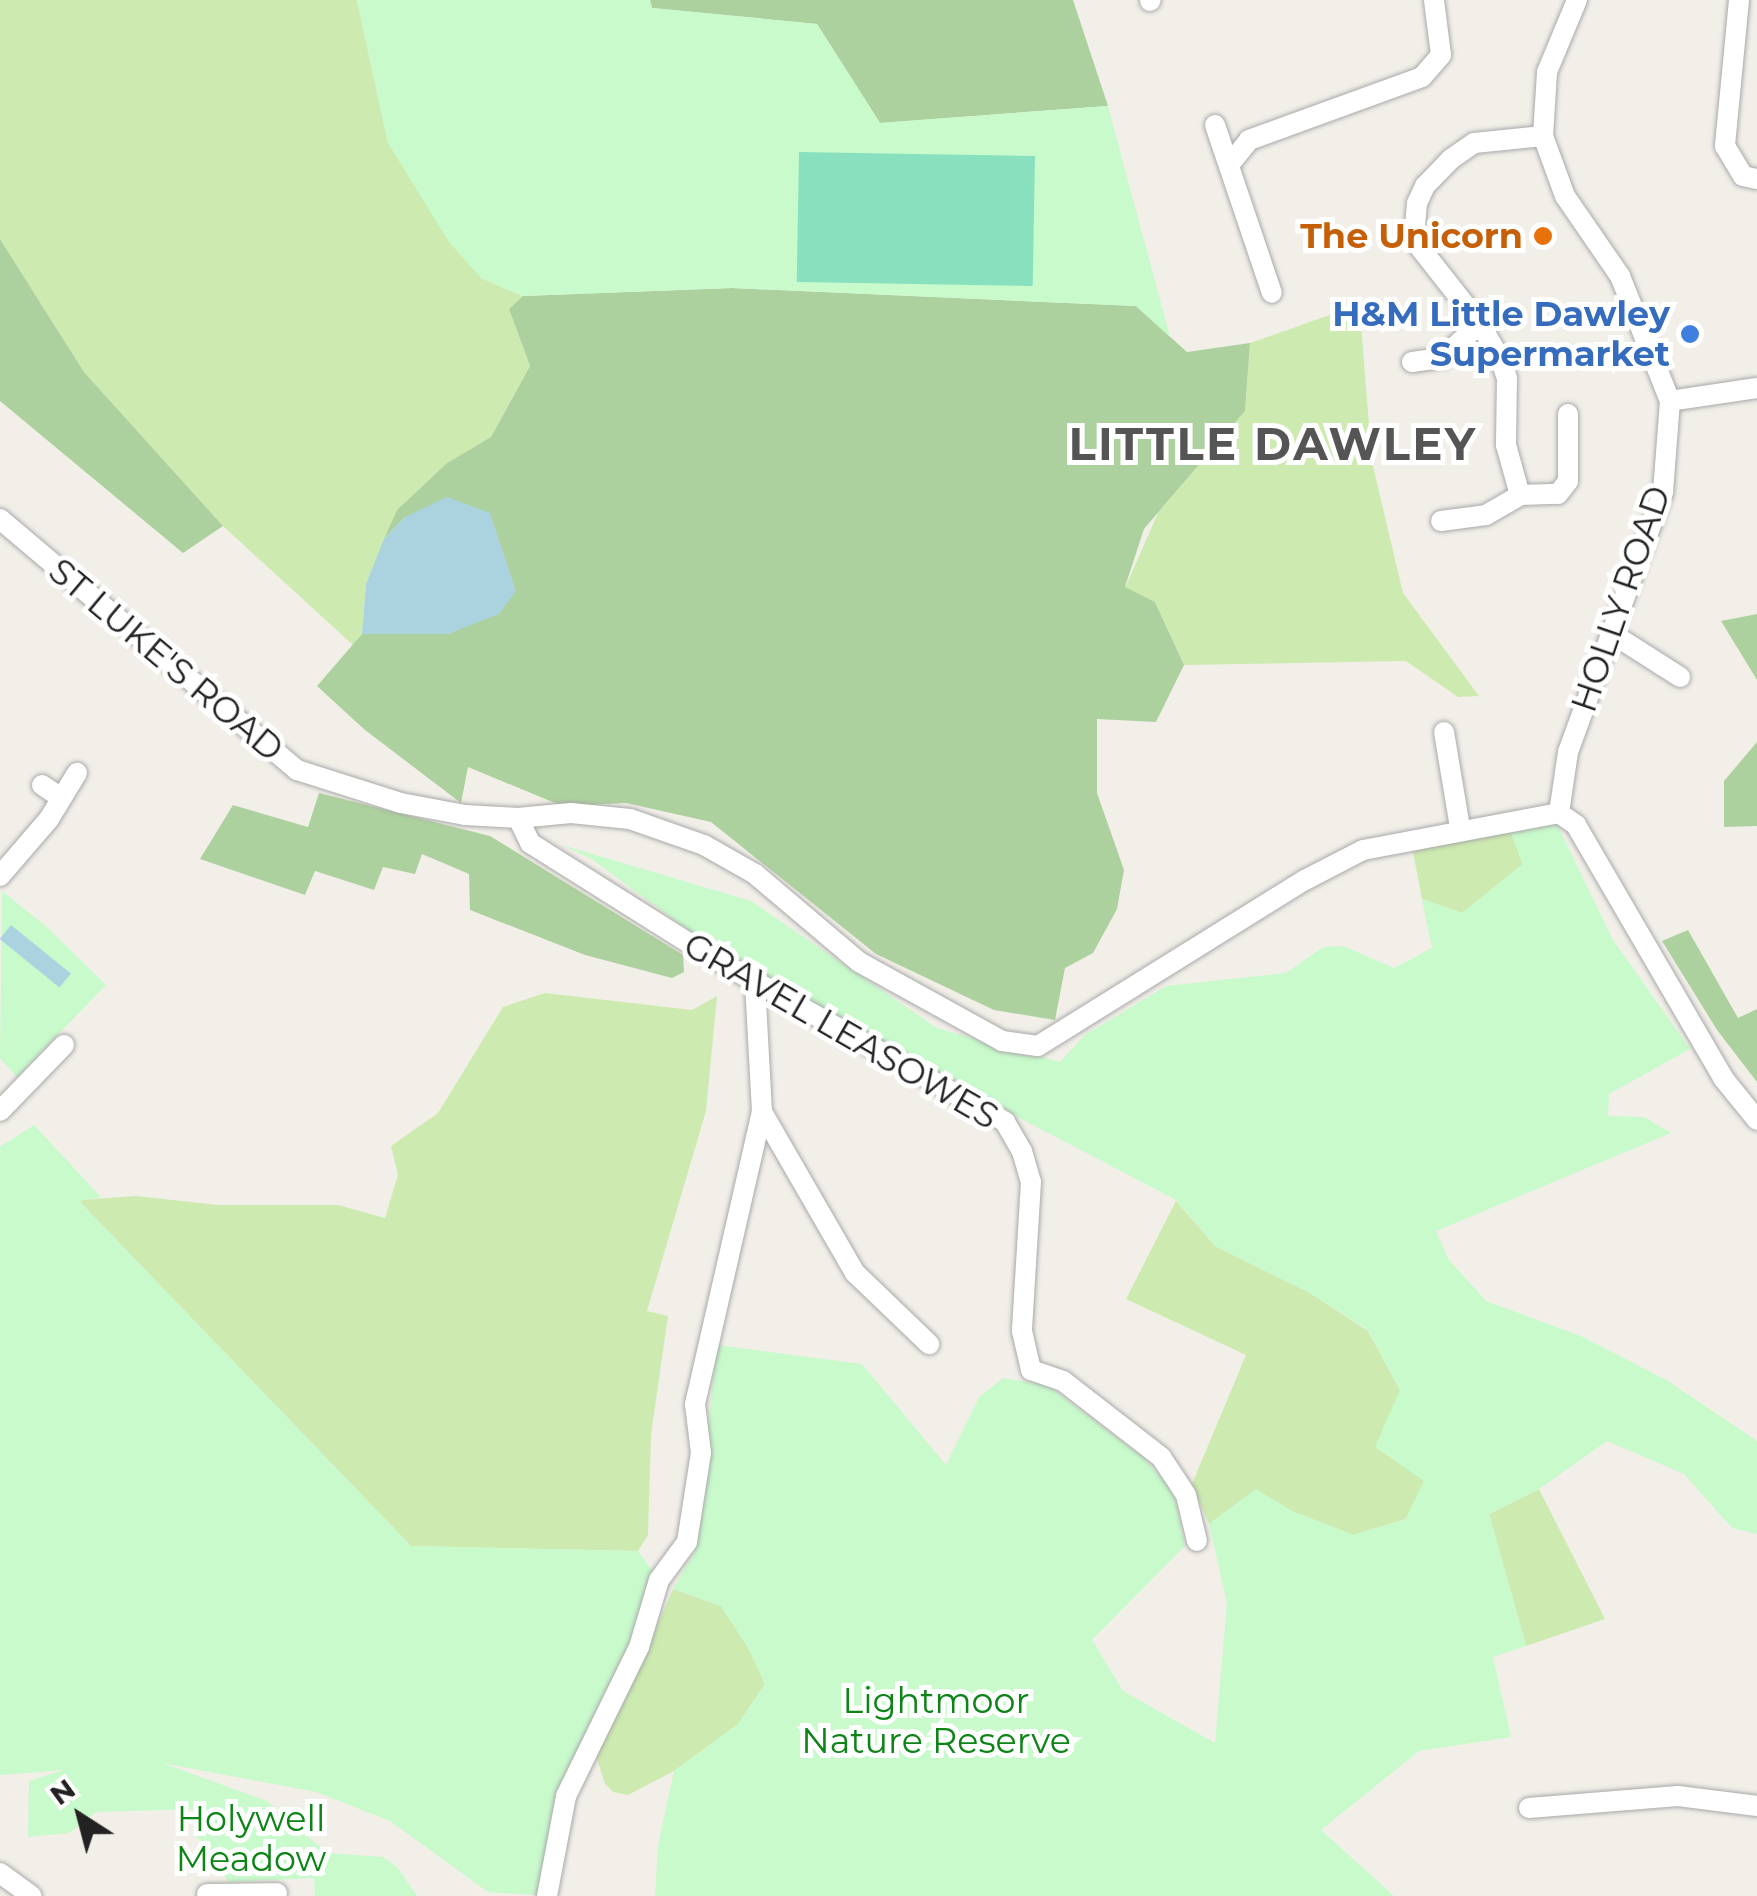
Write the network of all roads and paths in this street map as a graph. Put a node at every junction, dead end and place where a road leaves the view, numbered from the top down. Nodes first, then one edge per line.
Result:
1 (1434, 0) edge
2 (1577, 0) edge
3 (1738, 0) edge
4 (1215, 126) dead end
5 (1543, 136) junction
6 (1229, 165) junction
7 (1750, 178) edge
8 (1272, 293) dead end
9 (1480, 324) junction
10 (1412, 362) dead end
11 (1757, 388) edge
12 (1670, 402) junction
13 (1568, 414) dead end
14 (1520, 495) junction
15 (0, 520) edge
16 (1441, 522) dead end
17 (1611, 634) junction
18 (1680, 678) dead end
19 (1444, 732) dead end
20 (77, 773) dead end
21 (42, 786) dead end
22 (61, 798) junction
23 (1559, 813) junction
24 (518, 818) junction
25 (1460, 828) junction
26 (0, 876) edge
27 (755, 982) junction
28 (64, 1046) dead end
29 (0, 1080) edge
30 (16, 1096) junction
31 (0, 1111) edge
32 (762, 1112) junction
33 (1757, 1120) edge
34 (929, 1344) dead end
35 (1197, 1540) dead end
36 (1757, 1806) edge
37 (1529, 1808) dead end
38 (206, 1872) dead end
39 (0, 1873) edge
40 (278, 1892) dead end
41 (207, 1895) edge
42 (32, 1896) edge
43 (547, 1896) edge

1 - 6 street
2 - 5 street, HOLLY ROAD
3 - 7 street
4 - 6 street
5 - 9 street
5 - 12 street, HOLLY ROAD
6 - 8 street
9 - 10 street
9 - 14 street
11 - 12 street
12 - 17 street, HOLLY ROAD
13 - 14 street
14 - 16 street
15 - 24 street, ST LUKE'S ROAD
17 - 18 street
17 - 23 street, HOLLY ROAD
19 - 25 street
20 - 22 street
21 - 22 street
22 - 26 street
23 - 25 street, ST LUKE'S ROAD
23 - 33 street
24 - 25 street, ST LUKE'S ROAD
24 - 27 street, GRAVEL LEASOWES
27 - 32 street
27 - 35 street, GRAVEL LEASOWES
28 - 30 street
29 - 30 street
30 - 31 street
32 - 34 street
32 - 43 street
36 - 37 street
38 - 41 street
39 - 42 street
40 - 41 street

